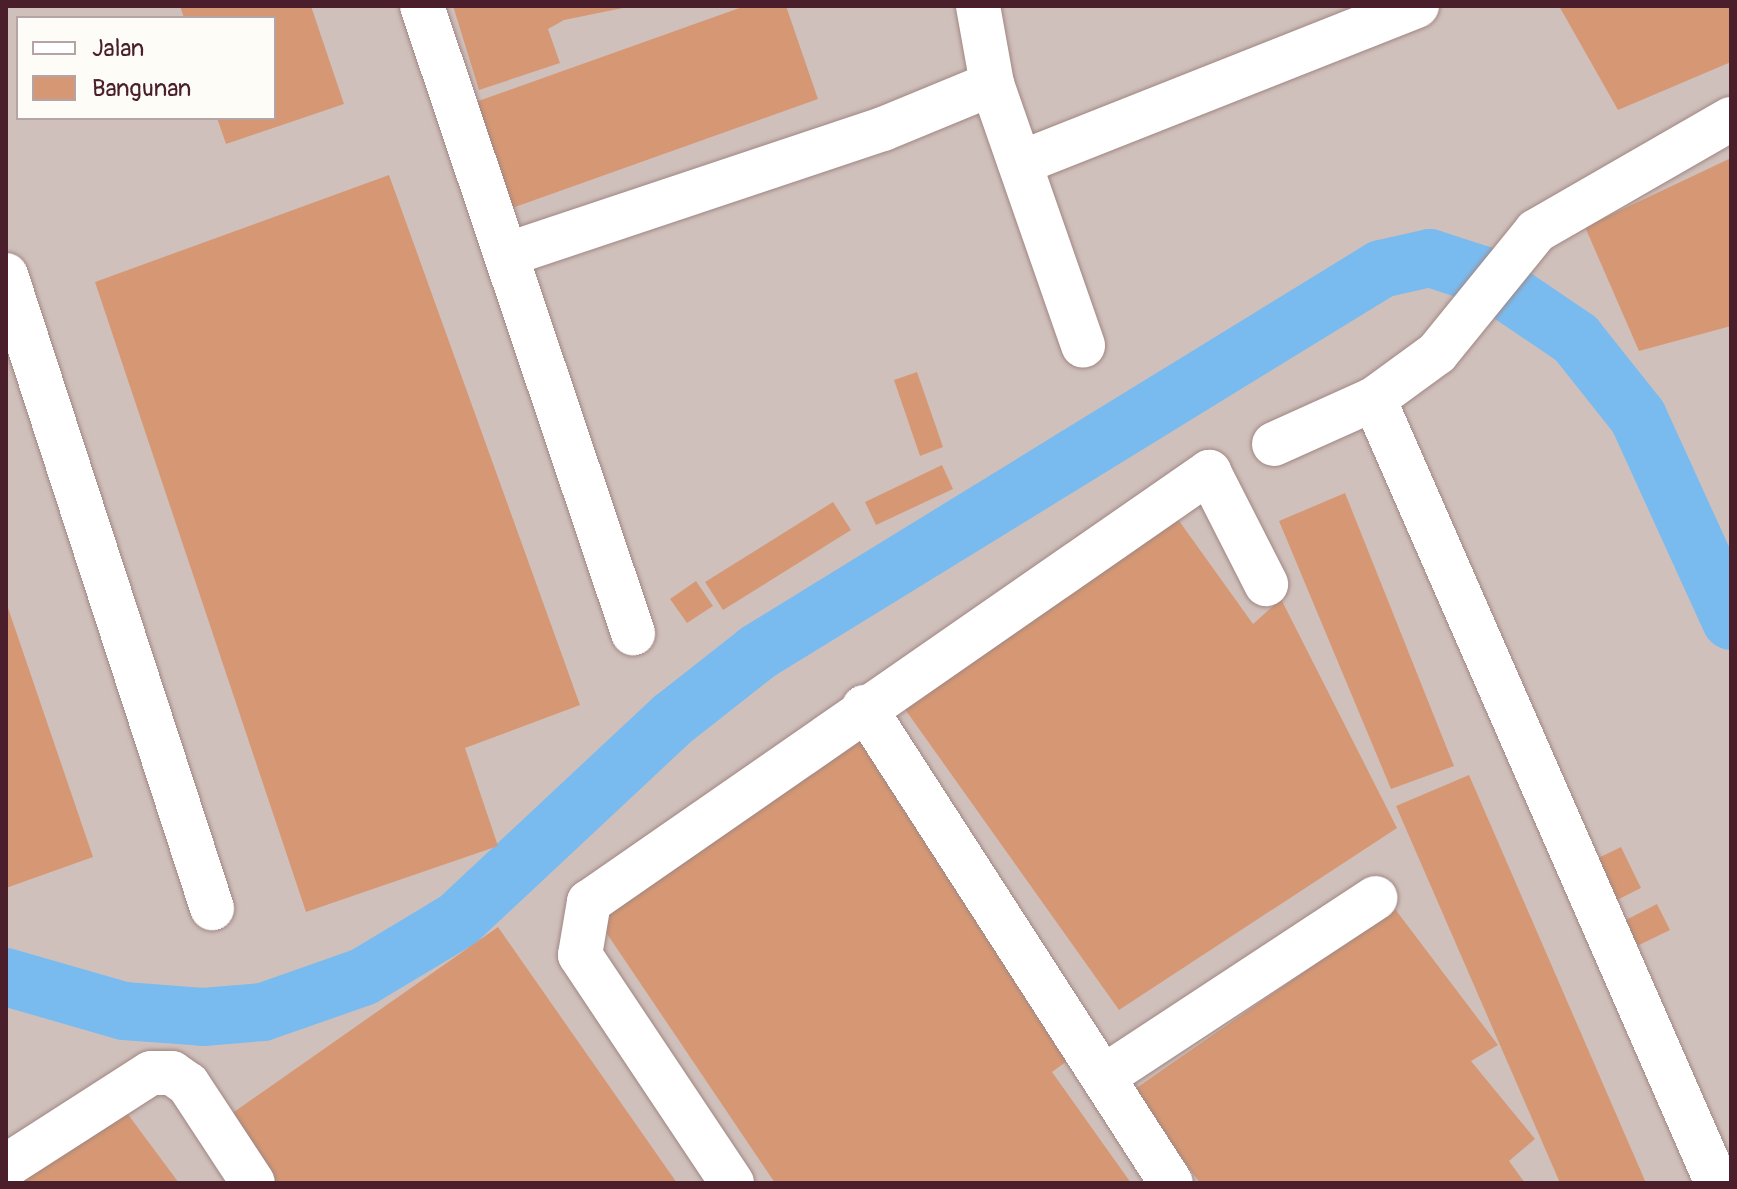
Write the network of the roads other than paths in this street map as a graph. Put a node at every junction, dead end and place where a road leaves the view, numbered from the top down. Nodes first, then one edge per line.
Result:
1 (422, 6) edge
2 (978, 6) edge
3 (1417, 6) edge
4 (992, 84) junction
5 (1731, 119) edge
6 (1020, 163) junction
7 (506, 255) junction
8 (6, 275) edge
9 (1083, 346) dead end
10 (1374, 399) junction
11 (1274, 444) dead end
12 (1266, 584) dead end
13 (633, 633) dead end
14 (864, 707) junction
15 (1375, 898) dead end
16 (212, 908) dead end
17 (1103, 1077) junction
18 (6, 1166) edge
19 (1712, 1172) dead end
20 (253, 1183) edge
21 (732, 1183) edge
22 (1171, 1183) edge

1 - 7 lane
2 - 4 lane
3 - 6 lane
4 - 6 lane
4 - 7 lane
5 - 10 lane
6 - 9 lane
7 - 13 lane
8 - 16 lane
10 - 11 lane
10 - 19 lane
12 - 14 lane
14 - 17 lane
14 - 21 lane
15 - 17 lane
17 - 22 lane
18 - 20 lane

